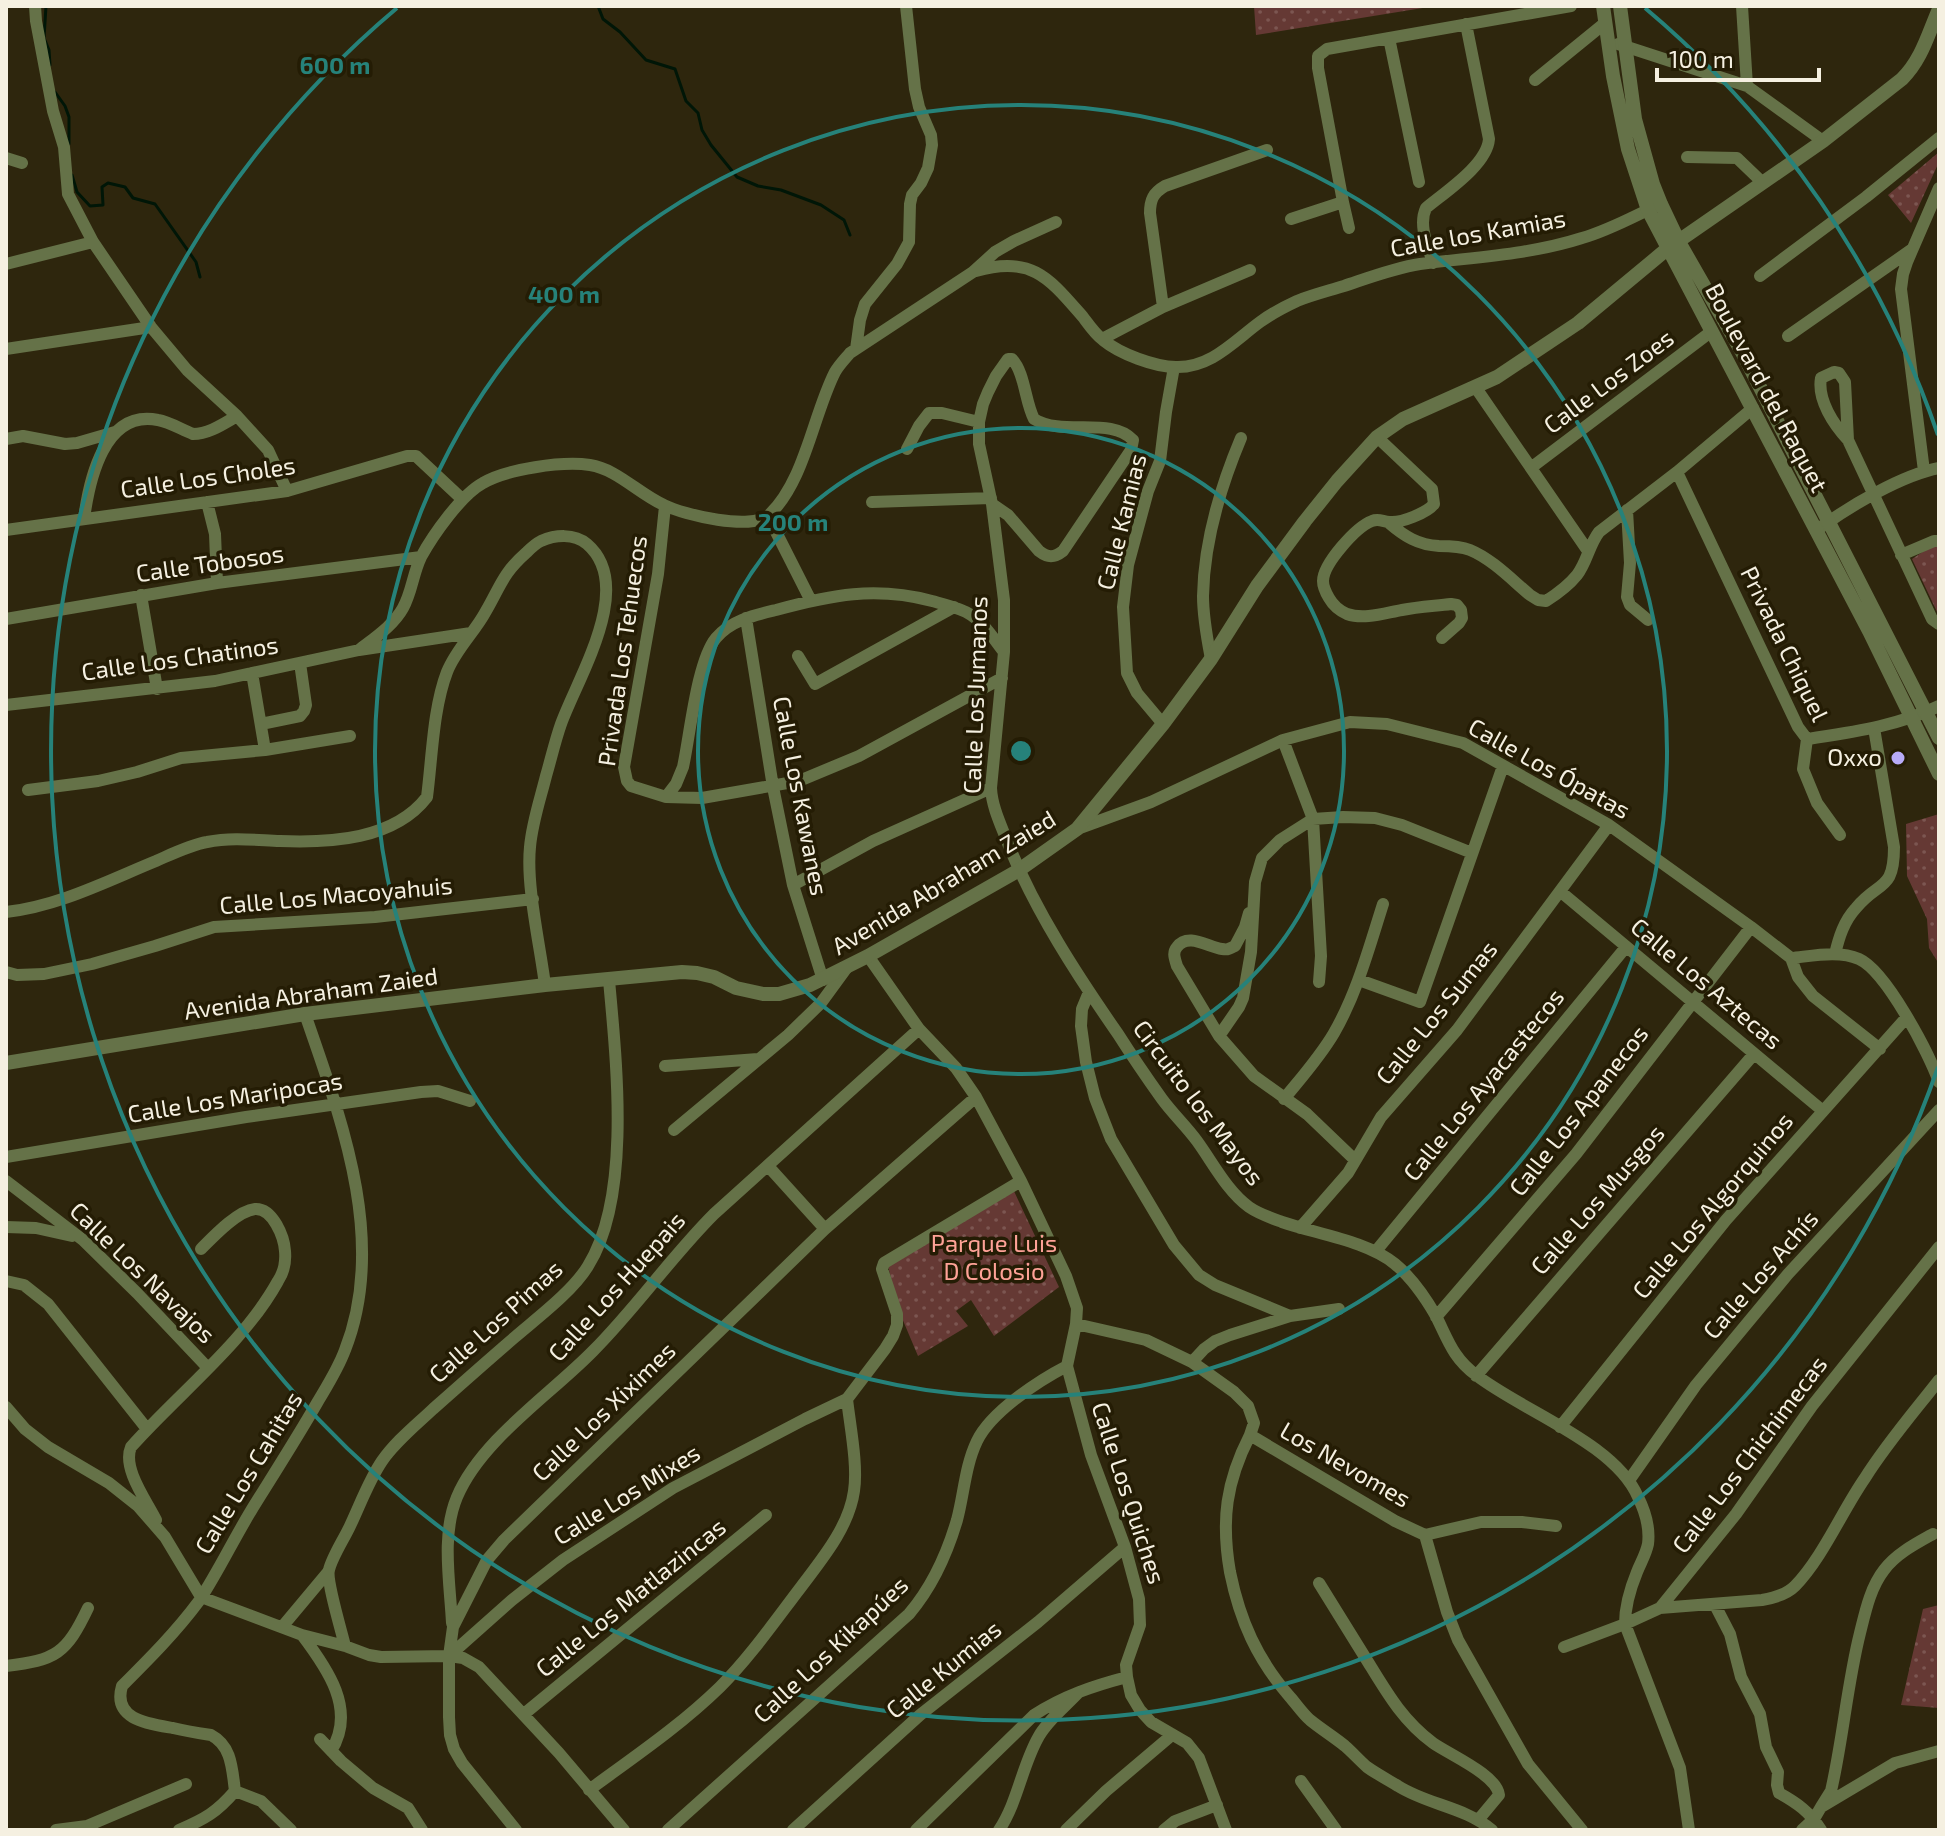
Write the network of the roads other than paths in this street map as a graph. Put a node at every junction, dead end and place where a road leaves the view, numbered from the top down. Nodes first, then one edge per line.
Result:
1 (35, 6) edge
2 (906, 6) edge
3 (1571, 6) edge
4 (1603, 6) edge
5 (1620, 6) edge
6 (1742, 6) edge
7 (1939, 9) edge
8 (1605, 23) junction
9 (1466, 24) junction
10 (1389, 38) junction
11 (1607, 42) junction
12 (1624, 45) junction
13 (1535, 80) dead end
14 (1747, 86) junction
15 (1939, 138) edge
16 (1823, 141) junction
17 (1267, 150) dead end
18 (1687, 157) dead end
19 (6, 158) edge
20 (22, 163) dead end
21 (1419, 182) dead end
22 (1763, 183) junction
23 (1939, 188) edge
24 (1343, 202) junction
25 (1654, 207) junction
26 (1291, 219) dead end
27 (1056, 222) dead end
28 (1349, 228) dead end
29 (93, 242) junction
30 (1673, 246) junction
31 (1911, 250) junction
32 (1433, 263) junction
33 (6, 264) edge
34 (1250, 270) dead end
35 (973, 272) junction
36 (1760, 276) dead end
37 (1163, 307) junction
38 (151, 327) junction
39 (1712, 331) junction
40 (1788, 336) dead end
41 (1102, 339) junction
42 (6, 349) edge
43 (856, 349) junction
44 (1174, 367) junction
45 (1476, 388) junction
46 (1753, 408) junction
47 (237, 416) junction
48 (979, 422) junction
49 (115, 432) junction
50 (1377, 437) junction
51 (1241, 438) dead end
52 (6, 439) edge
53 (1848, 440) junction
54 (907, 449) dead end
55 (1532, 467) junction
56 (1939, 468) edge
57 (1924, 471) junction
58 (1677, 472) junction
59 (287, 491) junction
60 (1873, 495) junction
61 (462, 499) junction
62 (992, 501) junction
63 (207, 502) junction
64 (872, 502) dead end
65 (665, 506) junction
66 (1627, 510) junction
67 (768, 516) junction
68 (84, 519) junction
69 (1389, 523) junction
70 (1822, 526) junction
71 (6, 530) edge
72 (1939, 541) edge
73 (1588, 551) junction
74 (1901, 555) junction
75 (421, 557) junction
76 (217, 583) junction
77 (141, 595) junction
78 (811, 601) junction
79 (954, 607) junction
80 (746, 618) junction
81 (6, 619) edge
82 (1648, 620) dead end
83 (1939, 624) edge
84 (471, 633) junction
85 (1442, 638) dead end
86 (359, 650) junction
87 (1004, 652) junction
88 (798, 656) dead end
89 (1211, 659) junction
90 (300, 663) junction
91 (252, 673) junction
92 (1002, 678) junction
93 (157, 689) junction
94 (6, 705) edge
95 (1933, 709) edge
96 (1911, 718) junction
97 (261, 724) junction
98 (1163, 724) junction
99 (1874, 728) junction
100 (350, 736) dead end
101 (1939, 738) edge
102 (1807, 739) junction
103 (1283, 740) junction
104 (265, 750) junction
105 (1503, 766) junction
106 (1939, 774) edge
107 (773, 787) junction
108 (991, 788) junction
109 (28, 790) dead end
110 (666, 797) junction
111 (1313, 819) junction
112 (1609, 825) junction
113 (1077, 829) junction
114 (1840, 835) dead end
115 (1472, 853) junction
116 (1019, 870) junction
117 (793, 885) junction
118 (1561, 892) junction
119 (1254, 895) junction
120 (533, 899) junction
121 (1383, 904) dead end
122 (6, 912) edge
123 (1751, 927) junction
124 (1626, 947) junction
125 (1835, 954) junction
126 (868, 956) junction
127 (1791, 958) junction
128 (848, 966) junction
129 (6, 972) edge
130 (609, 980) junction
131 (823, 980) junction
132 (1359, 980) junction
133 (1319, 982) dead end
134 (545, 985) junction
135 (1089, 992) junction
136 (1692, 1002) junction
137 (305, 1014) junction
138 (1906, 1018) junction
139 (919, 1029) junction
140 (1219, 1036) junction
141 (1880, 1049) junction
142 (1754, 1054) junction
143 (758, 1059) junction
144 (6, 1063) edge
145 (665, 1066) dead end
146 (1939, 1082) edge
147 (976, 1097) junction
148 (1284, 1099) junction
149 (470, 1101) dead end
150 (336, 1104) junction
151 (1939, 1110) edge
152 (1823, 1111) junction
153 (674, 1130) dead end
154 (6, 1157) edge
155 (1355, 1160) junction
156 (768, 1166) junction
157 (6, 1181) edge
158 (1021, 1181) junction
159 (6, 1227) edge
160 (1300, 1228) junction
161 (825, 1229) junction
162 (83, 1240) junction
163 (1939, 1247) edge
164 (201, 1249) dead end
165 (1376, 1251) junction
166 (6, 1281) edge
167 (1339, 1309) dead end
168 (1290, 1316) junction
169 (1436, 1317) junction
170 (1076, 1324) junction
171 (1192, 1362) junction
172 (1067, 1366) junction
173 (208, 1368) junction
174 (1476, 1376) junction
175 (1939, 1380) edge
176 (847, 1399) junction
177 (6, 1407) edge
178 (1560, 1427) junction
179 (147, 1429) junction
180 (1250, 1435) junction
181 (1630, 1479) junction
182 (766, 1515) dead end
183 (1556, 1526) dead end
184 (1933, 1534) dead end
185 (1425, 1535) junction
186 (165, 1537) junction
187 (1125, 1547) junction
188 (328, 1572) junction
189 (1319, 1583) dead end
190 (201, 1597) junction
191 (1715, 1605) junction
192 (88, 1608) dead end
193 (1660, 1608) junction
194 (1625, 1624) junction
195 (282, 1627) junction
196 (453, 1627) junction
197 (302, 1635) junction
198 (345, 1646) junction
199 (1564, 1647) dead end
200 (449, 1656) junction
201 (6, 1666) edge
202 (1127, 1677) junction
203 (1080, 1691) junction
204 (524, 1714) junction
205 (1172, 1735) junction
206 (320, 1739) dead end
207 (331, 1751) junction
208 (1939, 1751) edge
209 (1301, 1781) dead end
210 (186, 1784) dead end
211 (589, 1790) junction
212 (235, 1791) junction
213 (1217, 1805) junction
214 (1821, 1807) junction
215 (1479, 1819) junction
216 (1817, 1824) edge
217 (56, 1830) edge
218 (179, 1830) edge
219 (291, 1830) edge
220 (422, 1830) edge
221 (516, 1830) edge
222 (624, 1830) edge
223 (668, 1830) edge
224 (793, 1830) edge
225 (916, 1830) edge
226 (999, 1830) edge
227 (1066, 1830) edge
228 (1164, 1830) edge
229 (1226, 1830) edge
230 (1336, 1830) edge
231 (1492, 1830) edge
232 (1582, 1830) edge
233 (1689, 1830) edge
234 (1802, 1830) edge

1 - 29 street
2 - 43 street
3 - 9 street
4 - 8 street, Boulevard del Raquet
5 - 12 street, Boulevard del Raquet
6 - 14 street
7 - 16 street, Avenida Abraham Zaied
8 - 11 street, Boulevard del Raquet
8 - 13 street
9 - 10 street
9 - 32 street
10 - 21 street
10 - 24 street
11 - 12 street
11 - 25 street, Boulevard del Raquet
12 - 14 street
12 - 25 street, Boulevard del Raquet
14 - 16 street
15 - 36 street
16 - 22 street, Avenida Abraham Zaied
17 - 37 street
18 - 22 street
19 - 20 street
22 - 30 street, Avenida Abraham Zaied
23 - 31 street
24 - 26 street
24 - 28 street
25 - 30 street, Boulevard del Raquet
25 - 32 street, Calle los Kamias
27 - 35 street
29 - 33 street
29 - 38 street
30 - 39 street, Boulevard del Raquet
30 - 45 street, Avenida Abraham Zaied
30 - 70 street, Boulevard del Raquet
31 - 40 street
31 - 57 street
32 - 44 street, Calle los Kamias
34 - 37 street
35 - 41 street, Calle los Kamias
35 - 43 street
37 - 41 street
38 - 42 street
38 - 47 street
39 - 46 street, Boulevard del Raquet
39 - 55 street, Calle Los Zoes
41 - 44 street, Calle los Kamias
43 - 67 street
44 - 98 street, Calle Kamias
45 - 50 street, Avenida Abraham Zaied
45 - 55 street
46 - 58 street
46 - 70 street, Boulevard del Raquet
47 - 49 street, Calle Los Choles
47 - 59 street
48 - 54 street
48 - 62 street, Calle Los Jumanos
48 - 62 street
49 - 52 street
49 - 68 street, Calle Los Choles
50 - 69 street
50 - 89 street, Avenida Abraham Zaied
51 - 89 street
53 - 53 street
53 - 60 street
55 - 73 street
56 - 57 street
57 - 60 street
58 - 66 street
58 - 102 street, Privada Chiquel
59 - 61 street, Calle Los Choles
59 - 63 street, Calle Los Choles
60 - 70 street
60 - 74 street
61 - 65 street, Calle Los Chatinos
61 - 75 street, Calle Los Chatinos
62 - 64 street
62 - 87 street, Calle Los Jumanos
63 - 68 street, Calle Los Choles
63 - 76 street
65 - 67 street, Calle Los Chatinos
65 - 110 street, Privada Los Tehuecos
66 - 73 street
66 - 82 street
67 - 78 street
68 - 71 street, Calle Los Choles
69 - 73 street
69 - 85 street
70 - 95 street, Boulevard del Raquet
70 - 96 street, Boulevard del Raquet
72 - 74 street
74 - 83 street
75 - 76 street, Calle Tobosos
75 - 86 street, Calle Los Chatinos
76 - 77 street, Calle Tobosos
77 - 81 street, Calle Tobosos
77 - 93 street
78 - 79 street
78 - 80 street
79 - 87 street
79 - 88 street
80 - 107 street, Calle Los Kawanes
80 - 110 street
84 - 86 street, Calle Los Chatinos
84 - 120 street
84 - 122 street
86 - 90 street, Calle Los Chatinos
87 - 92 street, Calle Los Jumanos
89 - 98 street, Avenida Abraham Zaied
90 - 91 street, Calle Los Chatinos
90 - 97 street
91 - 93 street, Calle Los Chatinos
91 - 97 street
92 - 107 street, Privada Los Tehuecos
92 - 108 street, Calle Los Jumanos
93 - 94 street, Calle Los Chatinos
95 - 96 street
95 - 101 street, Boulevard del Raquet
96 - 99 street
96 - 106 street, Boulevard del Raquet
97 - 104 street
98 - 113 street, Avenida Abraham Zaied
99 - 102 street
99 - 125 street
100 - 104 street
102 - 114 street, Privada Chiquel
103 - 105 street, Calle Los Ópatas
103 - 111 street
103 - 113 street, Calle Los Ópatas
104 - 109 street
105 - 112 street, Calle Los Ópatas
105 - 115 street
107 - 110 street, Privada Los Tehuecos
107 - 117 street, Calle Los Kawanes
108 - 116 street, Calle Los Jumanos
108 - 117 street
111 - 115 street
111 - 119 street
111 - 133 street
112 - 118 street, Calle Los Sumas
112 - 123 street, Calle Los Ópatas
113 - 116 street, Avenida Abraham Zaied
115 - 132 street
116 - 126 street, Avenida Abraham Zaied
116 - 135 street, Circuito los Mayos
117 - 131 street, Calle Los Kawanes
118 - 124 street, Calle Los Aztecas
118 - 155 street, Calle Los Sumas
119 - 140 street
119 - 140 street
120 - 129 street, Calle Los Macoyahuis
120 - 134 street
121 - 132 street
123 - 127 street, Calle Los Ópatas
123 - 136 street, Calle Los Apanecos
124 - 136 street, Calle Los Aztecas
124 - 165 street, Calle Los Ayacastecos
125 - 127 street
125 - 138 street
126 - 128 street, Avenida Abraham Zaied
126 - 139 street
127 - 141 street, Calle Los Ópatas
128 - 131 street, Avenida Abraham Zaied
128 - 143 street
130 - 131 street, Avenida Abraham Zaied
130 - 134 street, Avenida Abraham Zaied
130 - 188 street, Calle Los Pimas
132 - 148 street
134 - 137 street, Avenida Abraham Zaied
135 - 160 street, Circuito los Mayos
135 - 168 street
136 - 142 street, Calle Los Aztecas
136 - 169 street, Calle Los Apanecos
137 - 144 street, Avenida Abraham Zaied
137 - 150 street, Calle Los Cahitas
138 - 141 street, Calle Los Algorquinos
138 - 146 street
139 - 147 street
139 - 156 street, Calle Los Huepais
140 - 148 street
141 - 152 street, Calle Los Algorquinos
142 - 152 street, Calle Los Aztecas
142 - 174 street, Calle Los Musgos
143 - 145 street
143 - 153 street
147 - 158 street
147 - 161 street, Calle Los Xiximes
148 - 155 street
149 - 150 street, Calle Los Maripocas
150 - 154 street, Calle Los Maripocas
150 - 190 street, Calle Los Cahitas
151 - 181 street, Calle Los Achís
152 - 178 street, Calle Los Algorquinos
155 - 160 street, Calle Los Sumas
156 - 161 street
156 - 196 street, Calle Los Huepais
157 - 162 street, Calle Los Navajos
158 - 170 street
158 - 176 street
159 - 162 street
160 - 165 street, Circuito los Mayos
161 - 196 street, Calle Los Xiximes
162 - 173 street, Calle Los Navajos
163 - 193 street, Calle Los Chichimecas
164 - 173 street
165 - 169 street, Circuito los Mayos
166 - 179 street
167 - 168 street
168 - 171 street
169 - 174 street, Circuito los Mayos
170 - 171 street, Los Nevomes
170 - 172 street, Calle Los Quiches
171 - 180 street, Los Nevomes
172 - 187 street, Calle Los Quiches
172 - 223 street, Calle Los Kikapúes
173 - 179 street
174 - 178 street, Circuito los Mayos
175 - 191 street
176 - 200 street, Calle Los Mixes
176 - 211 street
177 - 186 street
178 - 181 street, Circuito los Mayos
179 - 186 street
180 - 185 street, Los Nevomes
180 - 215 street
181 - 194 street, Circuito los Mayos
182 - 204 street, Calle Los Matlazincas
183 - 185 street
184 - 214 street
185 - 232 street
186 - 190 street
187 - 202 street, Calle Los Quiches
187 - 224 street, Calle Kumias
188 - 195 street, Calle Los Pimas
188 - 198 street
189 - 215 street
190 - 195 street
190 - 212 street, Calle Los Cahitas
191 - 193 street
191 - 216 street
192 - 201 street
193 - 194 street, Calle Los Chichimecas
194 - 199 street, Calle Los Chichimecas
194 - 233 street
195 - 197 street
196 - 200 street, Calle Los Xiximes
197 - 198 street
197 - 207 street
198 - 200 street
200 - 204 street
200 - 221 street, Calle Los Xiximes
202 - 203 street
202 - 205 street
203 - 225 street
203 - 226 street
204 - 211 street
205 - 213 street
205 - 227 street
206 - 207 street
207 - 220 street
208 - 214 street
209 - 230 street
210 - 217 street
211 - 222 street
212 - 218 street
212 - 219 street
213 - 228 street
213 - 229 street
214 - 216 street
215 - 231 street
216 - 234 street

